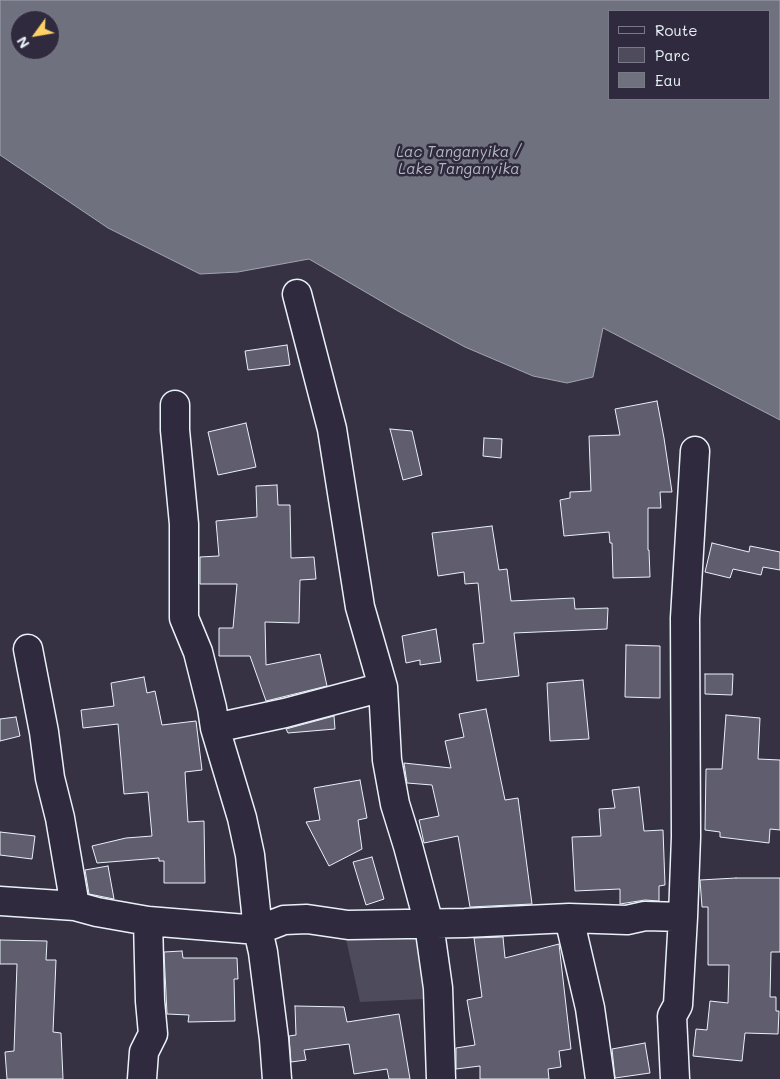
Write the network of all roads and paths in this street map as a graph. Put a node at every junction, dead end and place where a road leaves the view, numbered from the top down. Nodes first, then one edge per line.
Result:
1 (297, 294) dead end
2 (175, 405) dead end
3 (695, 451) dead end
4 (28, 649) dead end
5 (383, 688) junction
6 (215, 728) junction
7 (0, 901) edge
8 (75, 906) junction
9 (683, 917) junction
10 (569, 918) junction
11 (148, 921) junction
12 (429, 924) junction
13 (258, 930) junction
14 (142, 1079) edge
15 (277, 1079) edge
16 (441, 1079) edge
17 (600, 1079) edge
18 (675, 1079) edge

1 - 5 street
2 - 6 street
3 - 9 street
4 - 8 street
5 - 6 street
5 - 12 street
6 - 13 street
7 - 8 street
8 - 11 street
9 - 10 street
9 - 18 street
10 - 12 street
10 - 17 street
11 - 13 street
11 - 14 street
12 - 13 street
12 - 16 street
13 - 15 street

